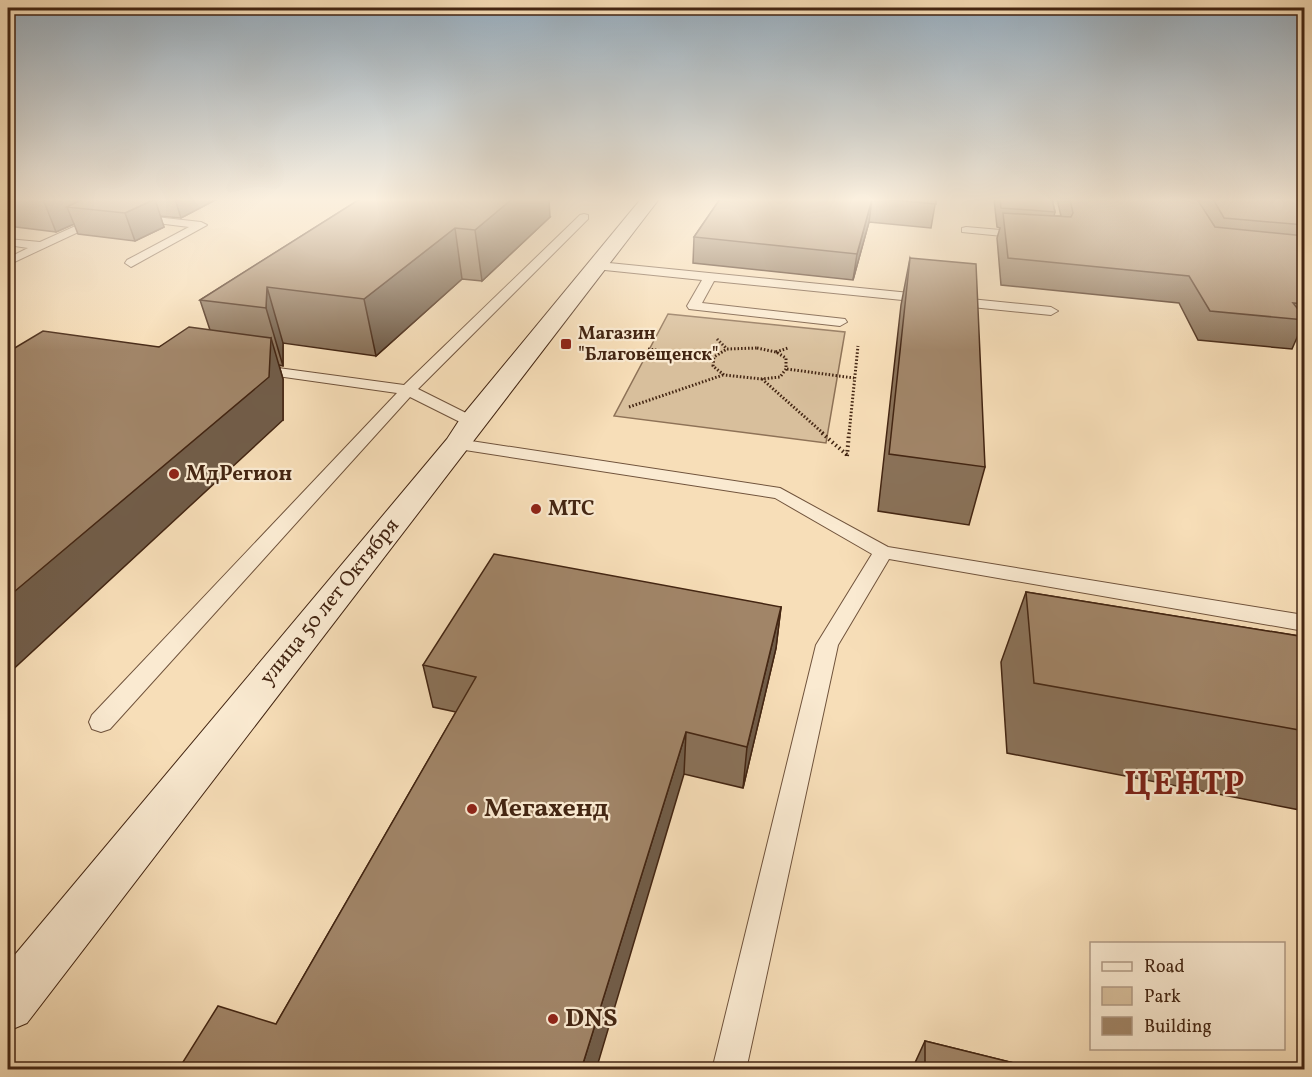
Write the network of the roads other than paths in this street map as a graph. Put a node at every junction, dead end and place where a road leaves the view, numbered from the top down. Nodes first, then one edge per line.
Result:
1 (34, 249) edge
2 (155, 249) edge
3 (551, 249) edge
4 (612, 249) edge
5 (8, 262) edge
6 (131, 262) dead end
7 (599, 266) junction
8 (709, 278) junction
9 (1051, 311) dead end
10 (840, 322) dead end
11 (243, 367) edge
12 (408, 390) junction
13 (465, 433) junction
14 (883, 552) junction
15 (1305, 623) edge
16 (101, 722) dead end
17 (8, 1004) edge
18 (729, 1070) edge

1 - 5 lane
2 - 6 lane
3 - 12 lane
4 - 7 main road, улица 50 лет Октября
7 - 8 lane
7 - 13 main road, улица 50 лет Октября
8 - 9 lane
8 - 10 lane
11 - 12 lane
12 - 13 lane
12 - 16 lane
13 - 14 lane
13 - 17 main road, улица 50 лет Октября
14 - 15 lane
14 - 18 lane

